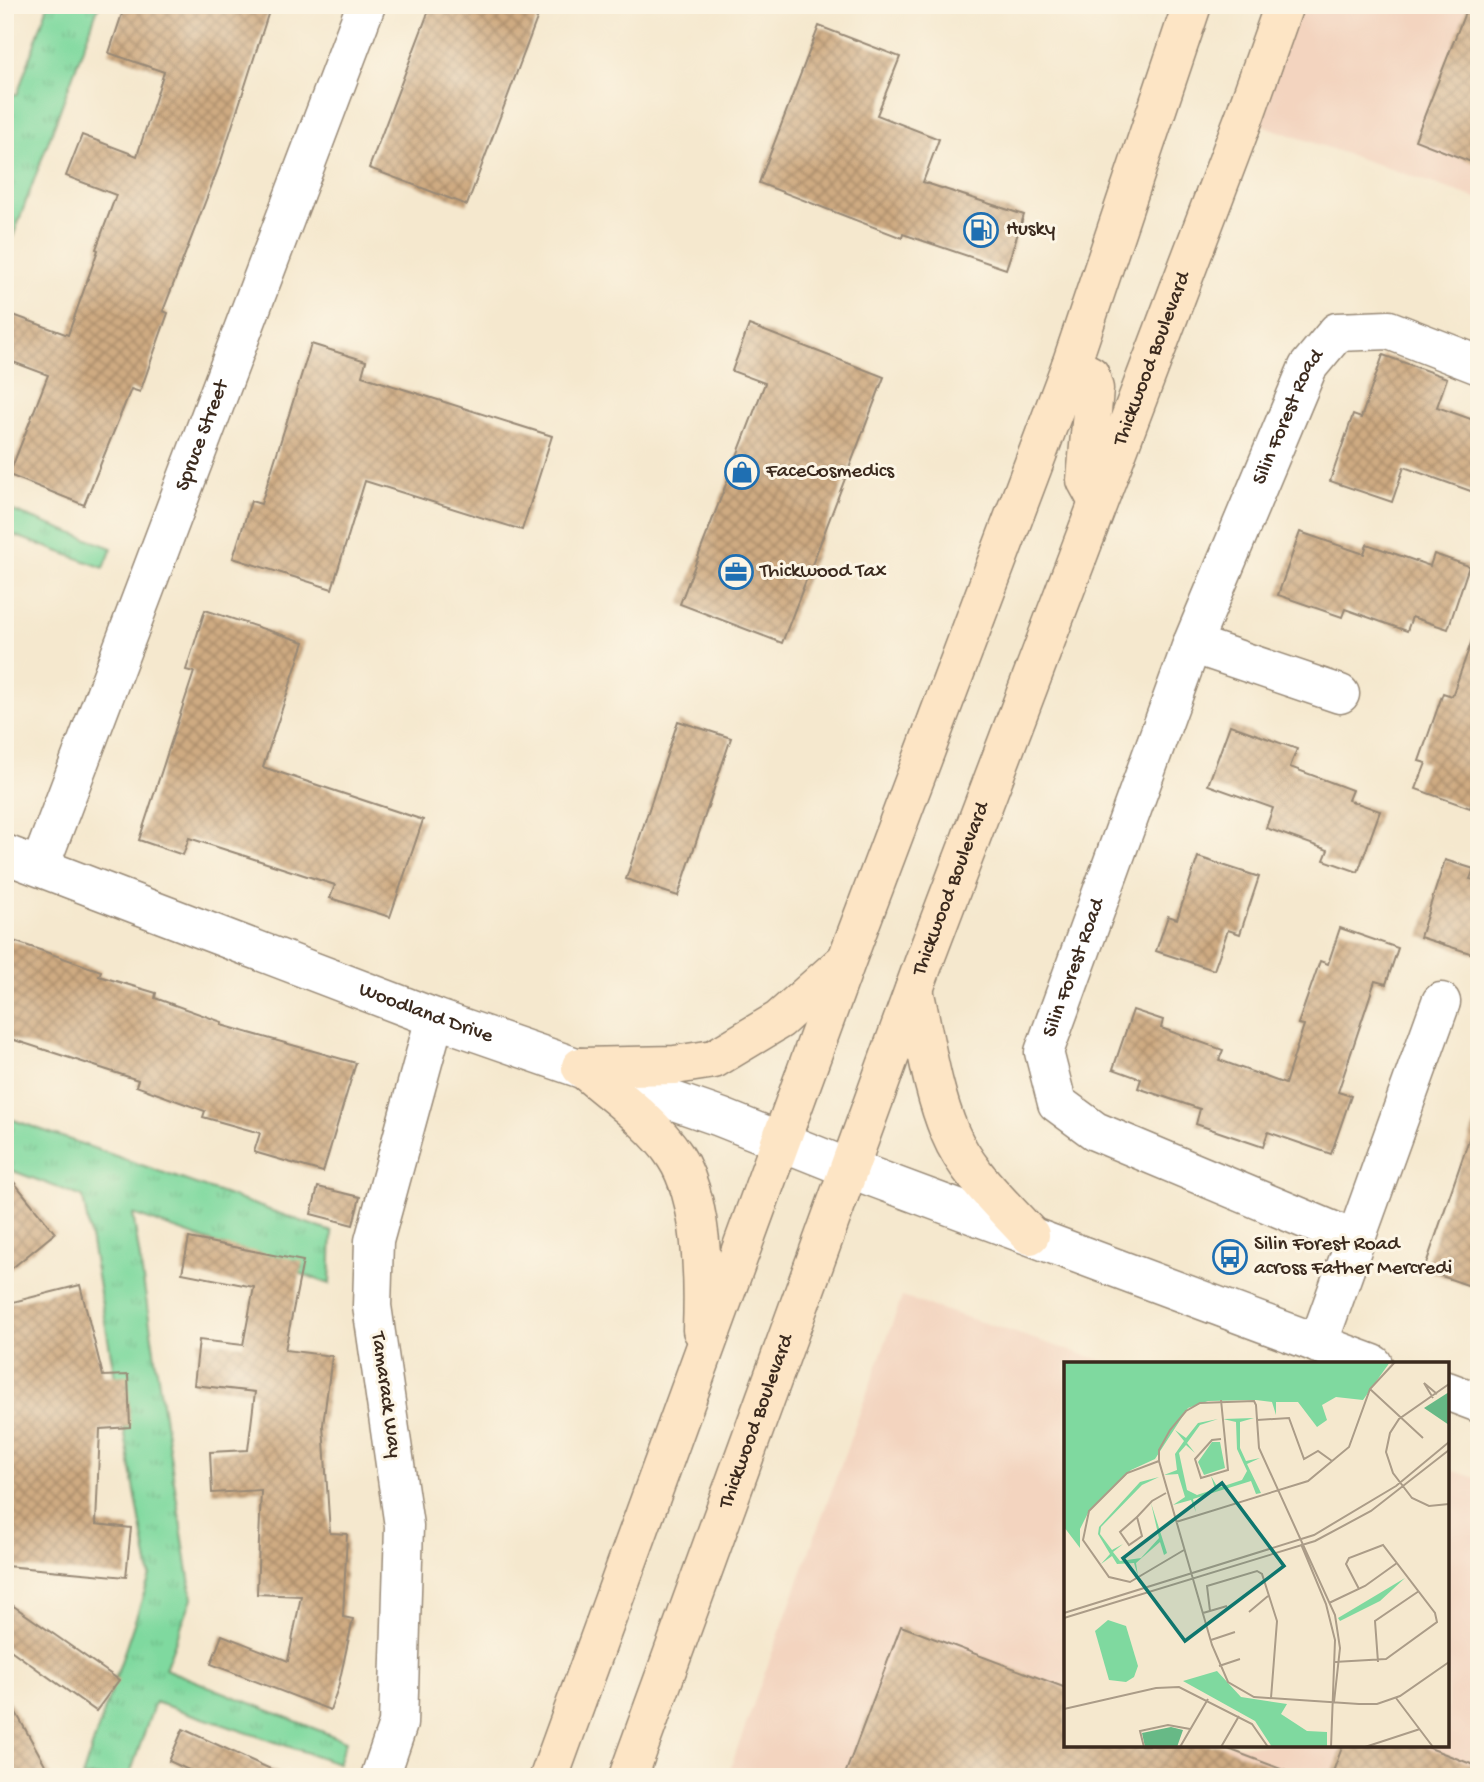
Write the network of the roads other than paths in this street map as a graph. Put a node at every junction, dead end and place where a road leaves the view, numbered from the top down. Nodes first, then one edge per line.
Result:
1 (366, 5) edge
2 (1192, 5) edge
3 (1284, 5) edge
4 (1072, 365) junction
5 (1479, 365) edge
6 (1098, 502) junction
7 (1192, 644) junction
8 (1339, 694) dead end
9 (23, 860) edge
10 (847, 959) junction
11 (914, 990) junction
12 (1441, 1002) dead end
13 (435, 1018) junction
14 (581, 1067) junction
15 (783, 1140) junction
16 (848, 1168) junction
17 (1030, 1235) junction
18 (1355, 1240) junction
19 (1318, 1343) junction
20 (702, 1357) junction
21 (1368, 1362) edge
22 (1449, 1392) edge
23 (1479, 1403) edge
24 (380, 1777) edge
25 (549, 1777) edge
26 (628, 1777) edge

1 - 9 street, Spruce Street
2 - 4 main road
3 - 6 main road, Thickwood Boulevard
4 - 6 main road
4 - 10 main road
5 - 7 street, Silin Forest Road
6 - 11 main road, Thickwood Boulevard
7 - 8 street
7 - 18 street, Silin Forest Road
9 - 13 street, Woodland Drive
10 - 14 main road
10 - 15 main road
11 - 16 main road, Thickwood Boulevard
11 - 17 main road
12 - 18 street
13 - 14 street, Woodland Drive
13 - 24 street, Tamarack Way
14 - 15 street, Woodland Drive
14 - 20 main road
15 - 16 street, Woodland Drive
15 - 20 main road
16 - 17 street
16 - 26 main road, Thickwood Boulevard
17 - 19 street
18 - 19 street
19 - 21 street
20 - 25 main road
22 - 23 street

